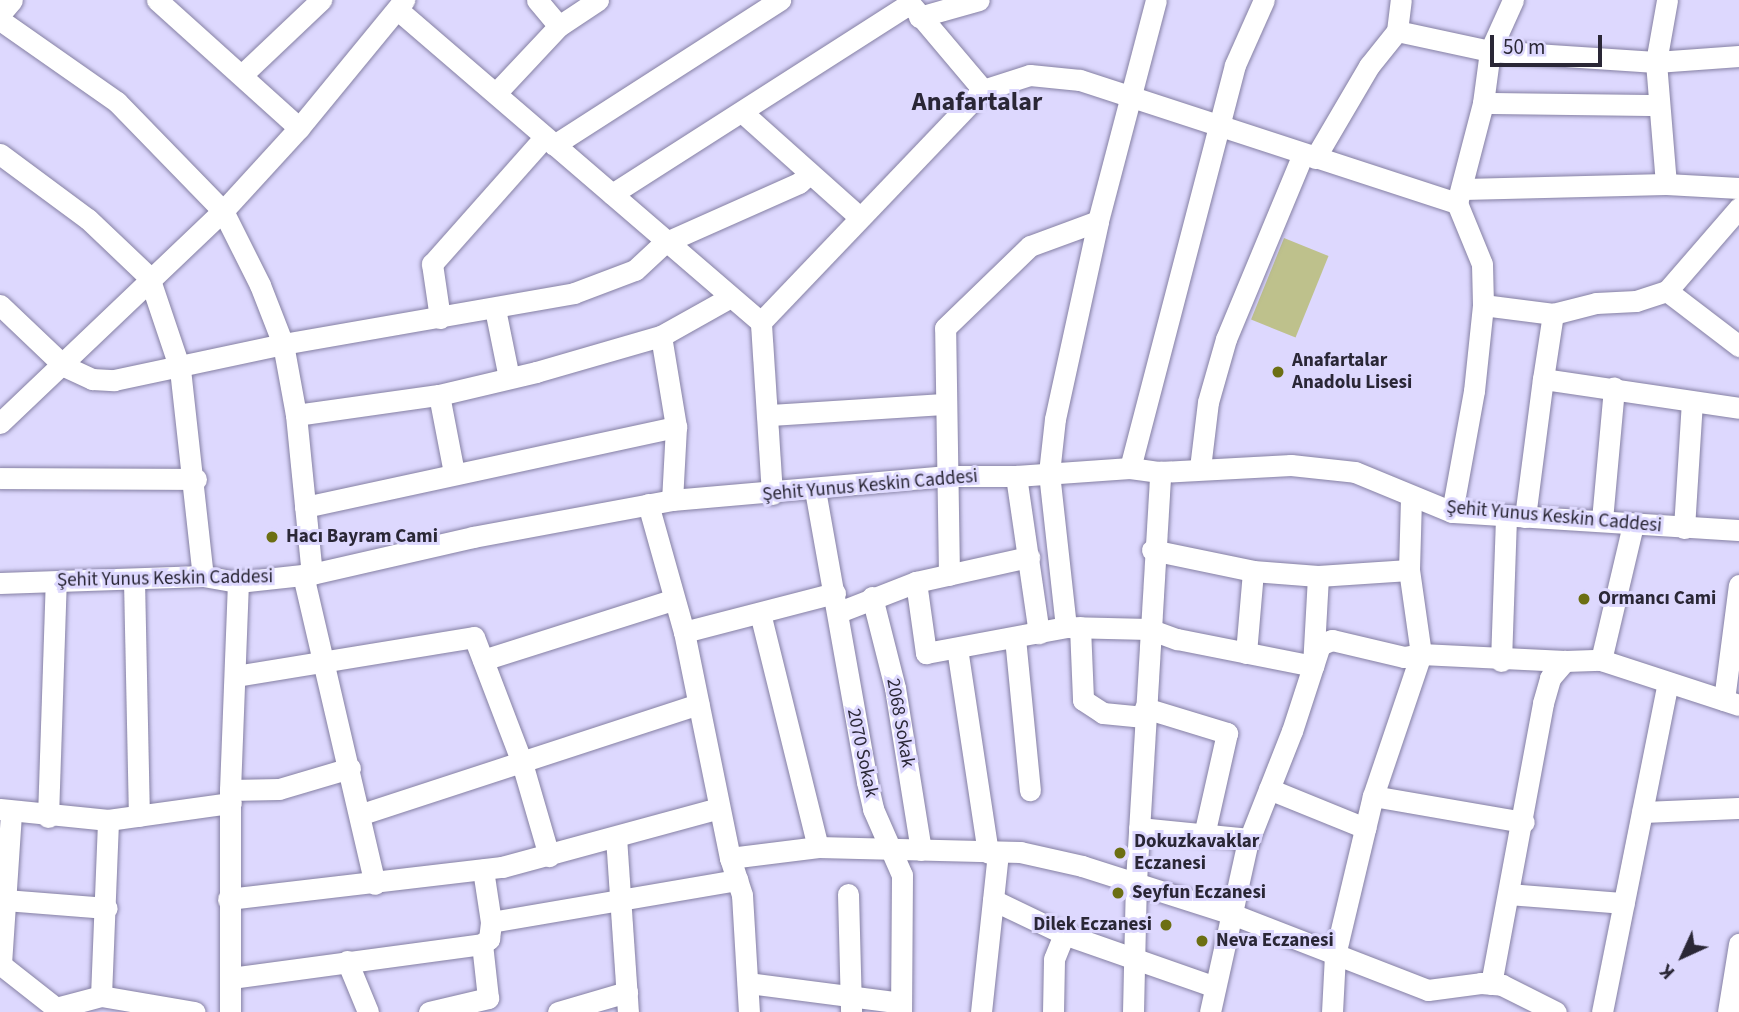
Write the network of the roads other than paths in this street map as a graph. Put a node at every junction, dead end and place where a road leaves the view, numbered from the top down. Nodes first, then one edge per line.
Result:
1 (12, 0) edge
2 (157, 0) edge
3 (321, 0) edge
4 (537, 0) edge
5 (598, 0) edge
6 (780, 0) edge
7 (979, 0) edge
8 (1156, 0) edge
9 (1264, 0) edge
10 (1401, 0) edge
11 (1513, 0) edge
12 (1667, 0) edge
13 (401, 5) edge
14 (911, 7) edge
15 (0, 14) edge
16 (0, 20) edge
17 (559, 26) junction
18 (1397, 31) junction
19 (1490, 51) junction
20 (1739, 56) edge
21 (1656, 62) junction
22 (243, 74) junction
23 (983, 90) junction
24 (496, 93) junction
25 (1130, 93) junction
26 (1483, 103) junction
27 (1657, 105) junction
28 (743, 113) junction
29 (1222, 125) junction
30 (299, 128) junction
31 (549, 141) junction
32 (0, 154) edge
33 (1309, 156) junction
34 (809, 174) junction
35 (1666, 184) junction
36 (1739, 188) edge
37 (612, 194) junction
38 (1460, 196) junction
39 (1739, 208) edge
40 (223, 211) junction
41 (858, 216) junction
42 (1098, 221) junction
43 (664, 243) junction
44 (149, 277) junction
45 (1667, 291) junction
46 (729, 298) junction
47 (0, 305) edge
48 (1483, 305) junction
49 (495, 309) junction
50 (1553, 314) junction
51 (440, 317) junction
52 (761, 322) junction
53 (662, 336) junction
54 (283, 344) junction
55 (1739, 346) edge
56 (64, 366) junction
57 (180, 369) junction
58 (509, 378) junction
59 (1543, 379) junction
60 (1614, 388) junction
61 (439, 395) junction
62 (1692, 402) junction
63 (945, 404) junction
64 (1739, 408) edge
65 (296, 415) junction
66 (769, 415) junction
67 (0, 423) edge
68 (676, 427) junction
69 (1130, 468) junction
70 (1200, 468) junction
71 (1160, 472) junction
72 (454, 473) junction
73 (1049, 473) junction
74 (945, 476) junction
75 (1016, 477) junction
76 (0, 478) edge
77 (196, 479) junction
78 (816, 490) junction
79 (772, 494) junction
80 (1411, 496) junction
81 (672, 500) junction
82 (648, 503) junction
83 (305, 507) junction
84 (1452, 512) junction
85 (1515, 516) junction
86 (1602, 520) junction
87 (1633, 525) junction
88 (1684, 528) junction
89 (1739, 530) edge
90 (1152, 550) junction
91 (1029, 556) junction
92 (1409, 570) junction
93 (1253, 571) junction
94 (308, 574) junction
95 (949, 575) junction
96 (203, 576) junction
97 (1318, 576) junction
98 (134, 580) junction
99 (56, 582) junction
100 (238, 582) junction
101 (916, 582) junction
102 (0, 583) edge
103 (1739, 585) edge
104 (872, 597) junction
105 (672, 600) junction
106 (837, 602) junction
107 (760, 613) junction
108 (1073, 627) junction
109 (1149, 629) junction
110 (684, 632) junction
111 (1039, 633) junction
112 (1015, 638) junction
113 (957, 648) junction
114 (1246, 653) junction
115 (1420, 654) junction
116 (483, 660) junction
117 (1601, 660) junction
118 (1502, 661) junction
119 (1565, 661) junction
120 (327, 664) junction
121 (1313, 666) junction
122 (236, 676) junction
123 (1668, 683) junction
124 (1731, 702) edge
125 (698, 704) junction
126 (1144, 712) junction
127 (522, 763) junction
128 (350, 768) junction
129 (1269, 789) junction
130 (1030, 790) dead end
131 (1373, 796) junction
132 (230, 797) junction
133 (719, 808) junction
134 (1739, 808) edge
135 (6, 811) edge
136 (1642, 812) junction
137 (362, 814) junction
138 (139, 816) junction
139 (48, 817) junction
140 (108, 820) junction
141 (1524, 822) junction
142 (1139, 828) junction
143 (1365, 828) junction
144 (1205, 831) junction
145 (617, 837) junction
146 (1249, 839) junction
147 (818, 847) junction
148 (894, 850) junction
149 (921, 850) junction
150 (993, 853) junction
151 (549, 856) junction
152 (730, 858) junction
153 (483, 870) junction
154 (737, 880) junction
155 (1136, 882) junction
156 (375, 884) junction
157 (848, 894) dead end
158 (1509, 894) junction
159 (228, 898) junction
160 (620, 899) junction
161 (5, 900) junction
162 (993, 900) junction
163 (1624, 903) junction
164 (107, 908) junction
165 (1232, 914) junction
166 (491, 922) junction
167 (1064, 934) junction
168 (482, 944) junction
169 (1739, 946) edge
170 (1335, 956) junction
171 (347, 961) junction
172 (1134, 961) junction
173 (0, 964) edge
174 (231, 978) junction
175 (748, 983) junction
176 (1491, 984) junction
177 (1215, 987) junction
178 (101, 996) junction
179 (627, 1002) edge
180 (850, 1004) edge
181 (901, 1008) edge
182 (61, 1010) edge
183 (195, 1012) edge
184 (230, 1012) edge
185 (368, 1012) edge
186 (429, 1012) edge
187 (558, 1012) edge
188 (749, 1012) edge
189 (981, 1012) edge
190 (1053, 1012) edge
191 (1133, 1012) edge
192 (1210, 1012) edge
193 (1332, 1012) edge
194 (1556, 1012) edge
195 (1602, 1012) edge
196 (1728, 1012) edge

1 - 15 street
2 - 22 street
3 - 22 street
4 - 17 street
5 - 17 street
6 - 31 street
7 - 14 street
8 - 25 street
9 - 29 street
10 - 18 street
11 - 19 street
12 - 21 street
13 - 24 street
13 - 30 street
14 - 23 street
14 - 28 street
16 - 40 street
17 - 24 street
18 - 19 street
18 - 33 street
19 - 21 street
19 - 26 street
20 - 21 street
21 - 27 street
22 - 30 street
23 - 25 street
23 - 41 street
24 - 31 street
25 - 29 street
25 - 42 street
26 - 27 street
26 - 38 street
27 - 35 street
28 - 34 street
28 - 37 street
29 - 33 street
29 - 69 street
30 - 40 street
31 - 37 street
31 - 51 street
32 - 44 street
33 - 38 street
33 - 70 street
34 - 41 street
34 - 43 street
35 - 36 street
35 - 38 street
37 - 43 street
38 - 48 street
39 - 45 street
40 - 44 street
40 - 54 street
41 - 52 street
42 - 63 street
42 - 73 street
43 - 46 street
43 - 49 street
44 - 56 street
44 - 57 street
45 - 50 street
45 - 55 street
46 - 52 street
46 - 53 street
47 - 56 street
48 - 50 street
48 - 84 street
49 - 51 street
49 - 58 street
50 - 59 street
51 - 54 street
52 - 66 street
53 - 58 street
53 - 68 street
54 - 57 street
54 - 65 street
56 - 57 street
56 - 67 street
57 - 77 street
58 - 61 street
59 - 60 street
59 - 85 street
60 - 62 street
60 - 86 street
61 - 65 street
61 - 72 street
62 - 64 street
62 - 88 street
63 - 66 street
63 - 74 street
65 - 83 street
66 - 79 street
68 - 72 street
68 - 81 street
69 - 71 street, Şehit Yunus Keskin Caddesi
69 - 73 street, Şehit Yunus Keskin Caddesi
70 - 71 street, Şehit Yunus Keskin Caddesi
70 - 80 street, Şehit Yunus Keskin Caddesi
71 - 90 street
72 - 83 street
73 - 75 street, Şehit Yunus Keskin Caddesi
73 - 108 street
74 - 75 street, Şehit Yunus Keskin Caddesi
74 - 78 street, Şehit Yunus Keskin Caddesi
74 - 95 street
75 - 91 street
76 - 77 street
77 - 96 street
78 - 79 street, Şehit Yunus Keskin Caddesi
78 - 106 street, 2070 Sokak
79 - 81 street, Şehit Yunus Keskin Caddesi
80 - 84 street, Şehit Yunus Keskin Caddesi
80 - 92 street
81 - 82 street, Şehit Yunus Keskin Caddesi
82 - 94 street, Şehit Yunus Keskin Caddesi
82 - 105 street
83 - 94 street
84 - 85 street, Şehit Yunus Keskin Caddesi
85 - 86 street, Şehit Yunus Keskin Caddesi
85 - 118 street
86 - 87 street, Şehit Yunus Keskin Caddesi
87 - 88 street, Şehit Yunus Keskin Caddesi
87 - 117 street
88 - 89 street, Şehit Yunus Keskin Caddesi
90 - 93 street
90 - 109 street
91 - 95 street
91 - 111 street
92 - 97 street
92 - 115 street
93 - 97 street
93 - 114 street
94 - 100 street, Şehit Yunus Keskin Caddesi
94 - 120 street
95 - 101 street
96 - 98 street, Şehit Yunus Keskin Caddesi
96 - 100 street, Şehit Yunus Keskin Caddesi
97 - 121 street
98 - 99 street, Şehit Yunus Keskin Caddesi
98 - 138 street
99 - 102 street, Şehit Yunus Keskin Caddesi
99 - 139 street
100 - 122 street
101 - 104 street
101 - 113 street
103 - 124 street
104 - 106 street
104 - 149 street, 2068 Sokak
105 - 110 street
105 - 116 street
106 - 107 street
106 - 148 street, 2070 Sokak
107 - 110 street
107 - 147 street
108 - 109 street
108 - 111 street
108 - 126 street
109 - 114 street
109 - 126 street
110 - 125 street
111 - 112 street
112 - 113 street
112 - 130 street
113 - 150 street
114 - 121 street
115 - 118 street
115 - 121 street
115 - 131 street
116 - 120 street
116 - 127 street
117 - 119 street
117 - 123 street
118 - 119 street
119 - 141 street
120 - 122 street
120 - 128 street
121 - 129 street
122 - 132 street
123 - 124 street
123 - 136 street
125 - 127 street
125 - 133 street
126 - 142 street
126 - 144 street
127 - 137 street
127 - 151 street
128 - 132 street
128 - 137 street
129 - 143 street
129 - 146 street
131 - 141 street
131 - 143 street
132 - 138 street
132 - 159 street
133 - 145 street
133 - 152 street
134 - 136 street
135 - 139 street
135 - 161 street
136 - 163 street
137 - 156 street
138 - 140 street
139 - 140 street
140 - 164 street
141 - 158 street
142 - 144 street
142 - 155 street
143 - 170 street
144 - 146 street
145 - 151 street
145 - 160 street
146 - 165 street
147 - 148 street
147 - 152 street
148 - 149 street
148 - 181 street, 2070 Sokak
149 - 150 street
150 - 155 street
150 - 162 street
151 - 153 street
152 - 154 street
153 - 156 street
153 - 166 street
154 - 160 street
154 - 175 street
155 - 165 street
155 - 172 street
156 - 159 street
157 - 180 street
158 - 163 street
158 - 176 street
159 - 174 street
160 - 166 street
160 - 179 street
161 - 164 street
161 - 173 street
162 - 167 street
162 - 189 street
163 - 195 street
164 - 178 street
165 - 170 street
165 - 177 street
166 - 168 street
167 - 172 street
167 - 190 street
168 - 171 street
168 - 186 street
169 - 196 street
170 - 176 street
170 - 193 street
171 - 174 street
171 - 185 street
172 - 177 street
172 - 191 street
173 - 182 street
174 - 184 street
175 - 180 street
175 - 188 street
176 - 194 street
177 - 192 street
178 - 182 street
178 - 183 street
179 - 187 street
180 - 181 street

